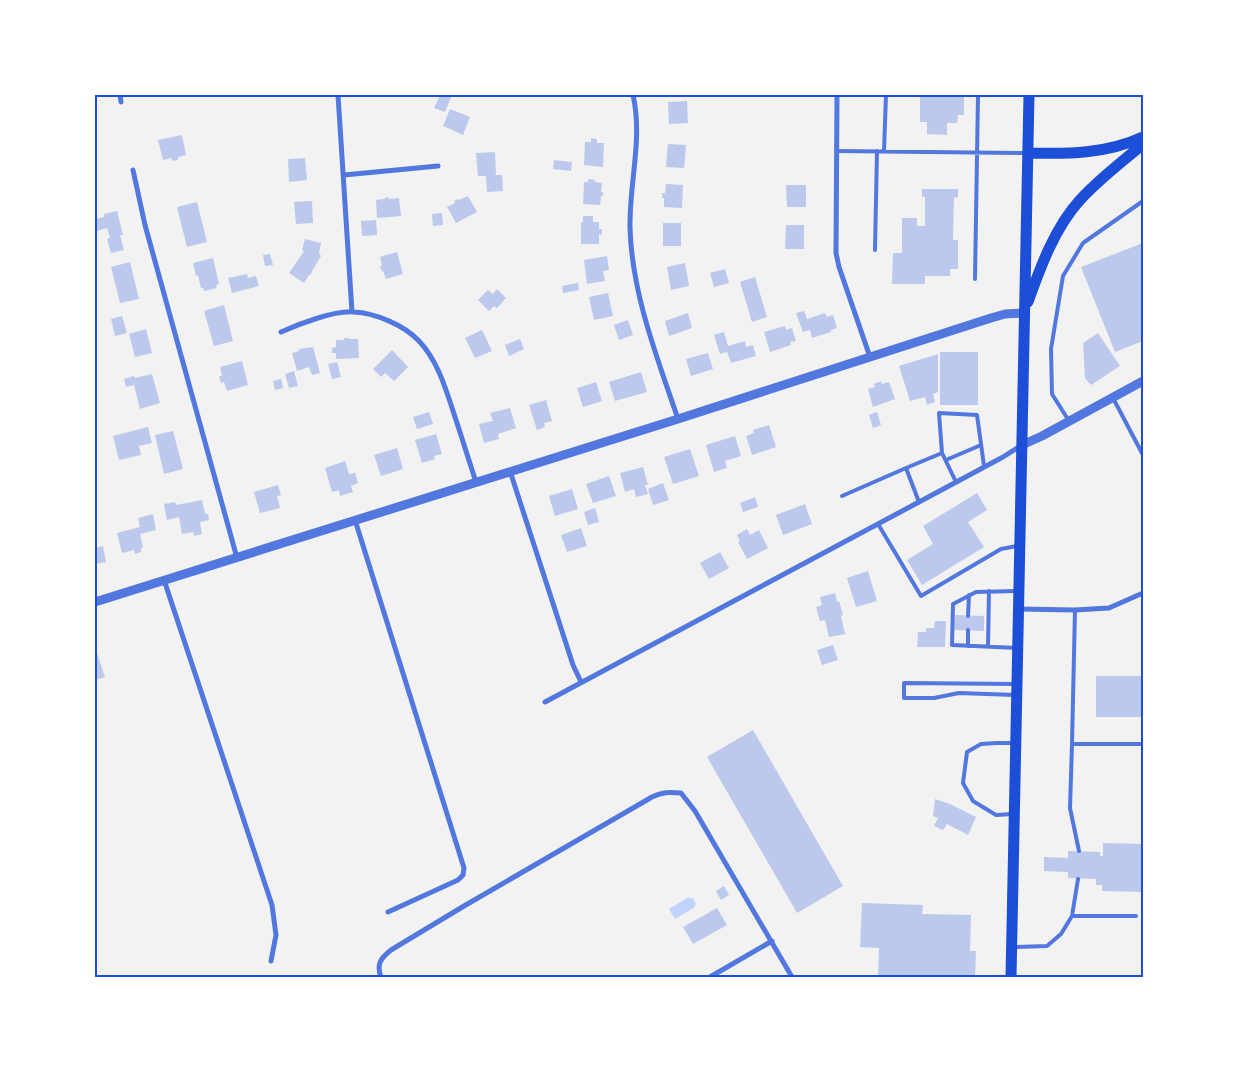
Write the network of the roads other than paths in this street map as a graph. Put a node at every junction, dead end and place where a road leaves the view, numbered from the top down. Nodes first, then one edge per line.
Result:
1 (120, 95) edge
2 (338, 95) edge
3 (633, 95) edge
4 (837, 95) edge
5 (886, 95) edge
6 (978, 95) edge
7 (1028, 95) edge
8 (121, 102) dead end
9 (1143, 137) edge
10 (1143, 144) edge
11 (837, 151) junction
12 (877, 152) junction
13 (884, 152) junction
14 (977, 152) junction
15 (1028, 153) junction
16 (438, 166) dead end
17 (133, 170) dead end
18 (344, 175) junction
19 (1143, 201) edge
20 (875, 250) dead end
21 (975, 279) dead end
22 (352, 312) junction
23 (1025, 313) junction
24 (281, 332) dead end
25 (870, 356) junction
26 (1143, 381) edge
27 (1113, 398) junction
28 (678, 419) junction
29 (1068, 421) junction
30 (1022, 444) junction
31 (981, 445) junction
32 (942, 453) junction
33 (1143, 456) edge
34 (946, 460) junction
35 (984, 466) junction
36 (906, 468) junction
37 (510, 471) junction
38 (476, 482) junction
39 (956, 482) junction
40 (842, 496) dead end
41 (919, 502) junction
42 (354, 520) junction
43 (878, 524) junction
44 (1020, 546) junction
45 (237, 558) junction
46 (164, 580) junction
47 (1019, 590) junction
48 (989, 591) junction
49 (1143, 593) edge
50 (969, 595) junction
51 (95, 602) edge
52 (1019, 609) junction
53 (1074, 610) junction
54 (968, 616) dead end
55 (968, 630) dead end
56 (968, 646) junction
57 (988, 646) junction
58 (1018, 648) junction
59 (581, 682) junction
60 (1017, 689) junction
61 (544, 702) dead end
62 (1016, 743) junction
63 (1072, 744) junction
64 (1143, 744) edge
65 (1014, 814) junction
66 (1079, 851) dead end
67 (1078, 879) dead end
68 (388, 912) dead end
69 (1072, 916) junction
70 (1136, 916) dead end
71 (772, 941) junction
72 (1012, 947) junction
73 (271, 961) dead end
74 (381, 977) edge
75 (710, 977) edge
76 (792, 977) edge
77 (1011, 977) edge

1 - 8 street
2 - 18 street
3 - 28 street
4 - 11 street
5 - 13 lane
6 - 14 lane
7 - 15 main road
9 - 15 main road
10 - 23 main road
11 - 12 lane
11 - 25 street
12 - 13 lane
12 - 20 lane
13 - 14 lane
14 - 15 lane
14 - 21 lane
15 - 23 main road
16 - 18 street
17 - 45 street
18 - 22 street
19 - 29 lane
22 - 24 street
22 - 38 street
23 - 25 street
23 - 30 main road
25 - 28 street
26 - 27 street
27 - 29 street
27 - 33 lane
28 - 37 street
29 - 30 street
30 - 35 street
30 - 44 main road
31 - 32 lane
31 - 34 lane
31 - 35 lane
32 - 34 lane
32 - 36 lane
34 - 39 lane
35 - 39 street
36 - 40 lane
36 - 41 lane
37 - 38 street
37 - 59 street
38 - 42 street
39 - 41 street
41 - 43 street
42 - 45 street
42 - 68 street
43 - 44 lane
43 - 59 street
44 - 47 main road
45 - 46 street
46 - 51 street
46 - 73 street
47 - 48 lane
47 - 52 main road
48 - 50 lane
48 - 57 lane
49 - 53 street
50 - 54 lane
50 - 56 lane
52 - 53 street
52 - 58 main road
53 - 63 lane
55 - 56 lane
56 - 57 lane
57 - 58 lane
58 - 60 main road
59 - 61 street
60 - 60 lane
60 - 62 main road
62 - 65 main road
62 - 65 lane
63 - 64 lane
63 - 66 lane
65 - 72 main road
67 - 69 lane
69 - 70 lane
69 - 72 lane
71 - 74 street
71 - 75 street
71 - 76 street
72 - 77 main road

